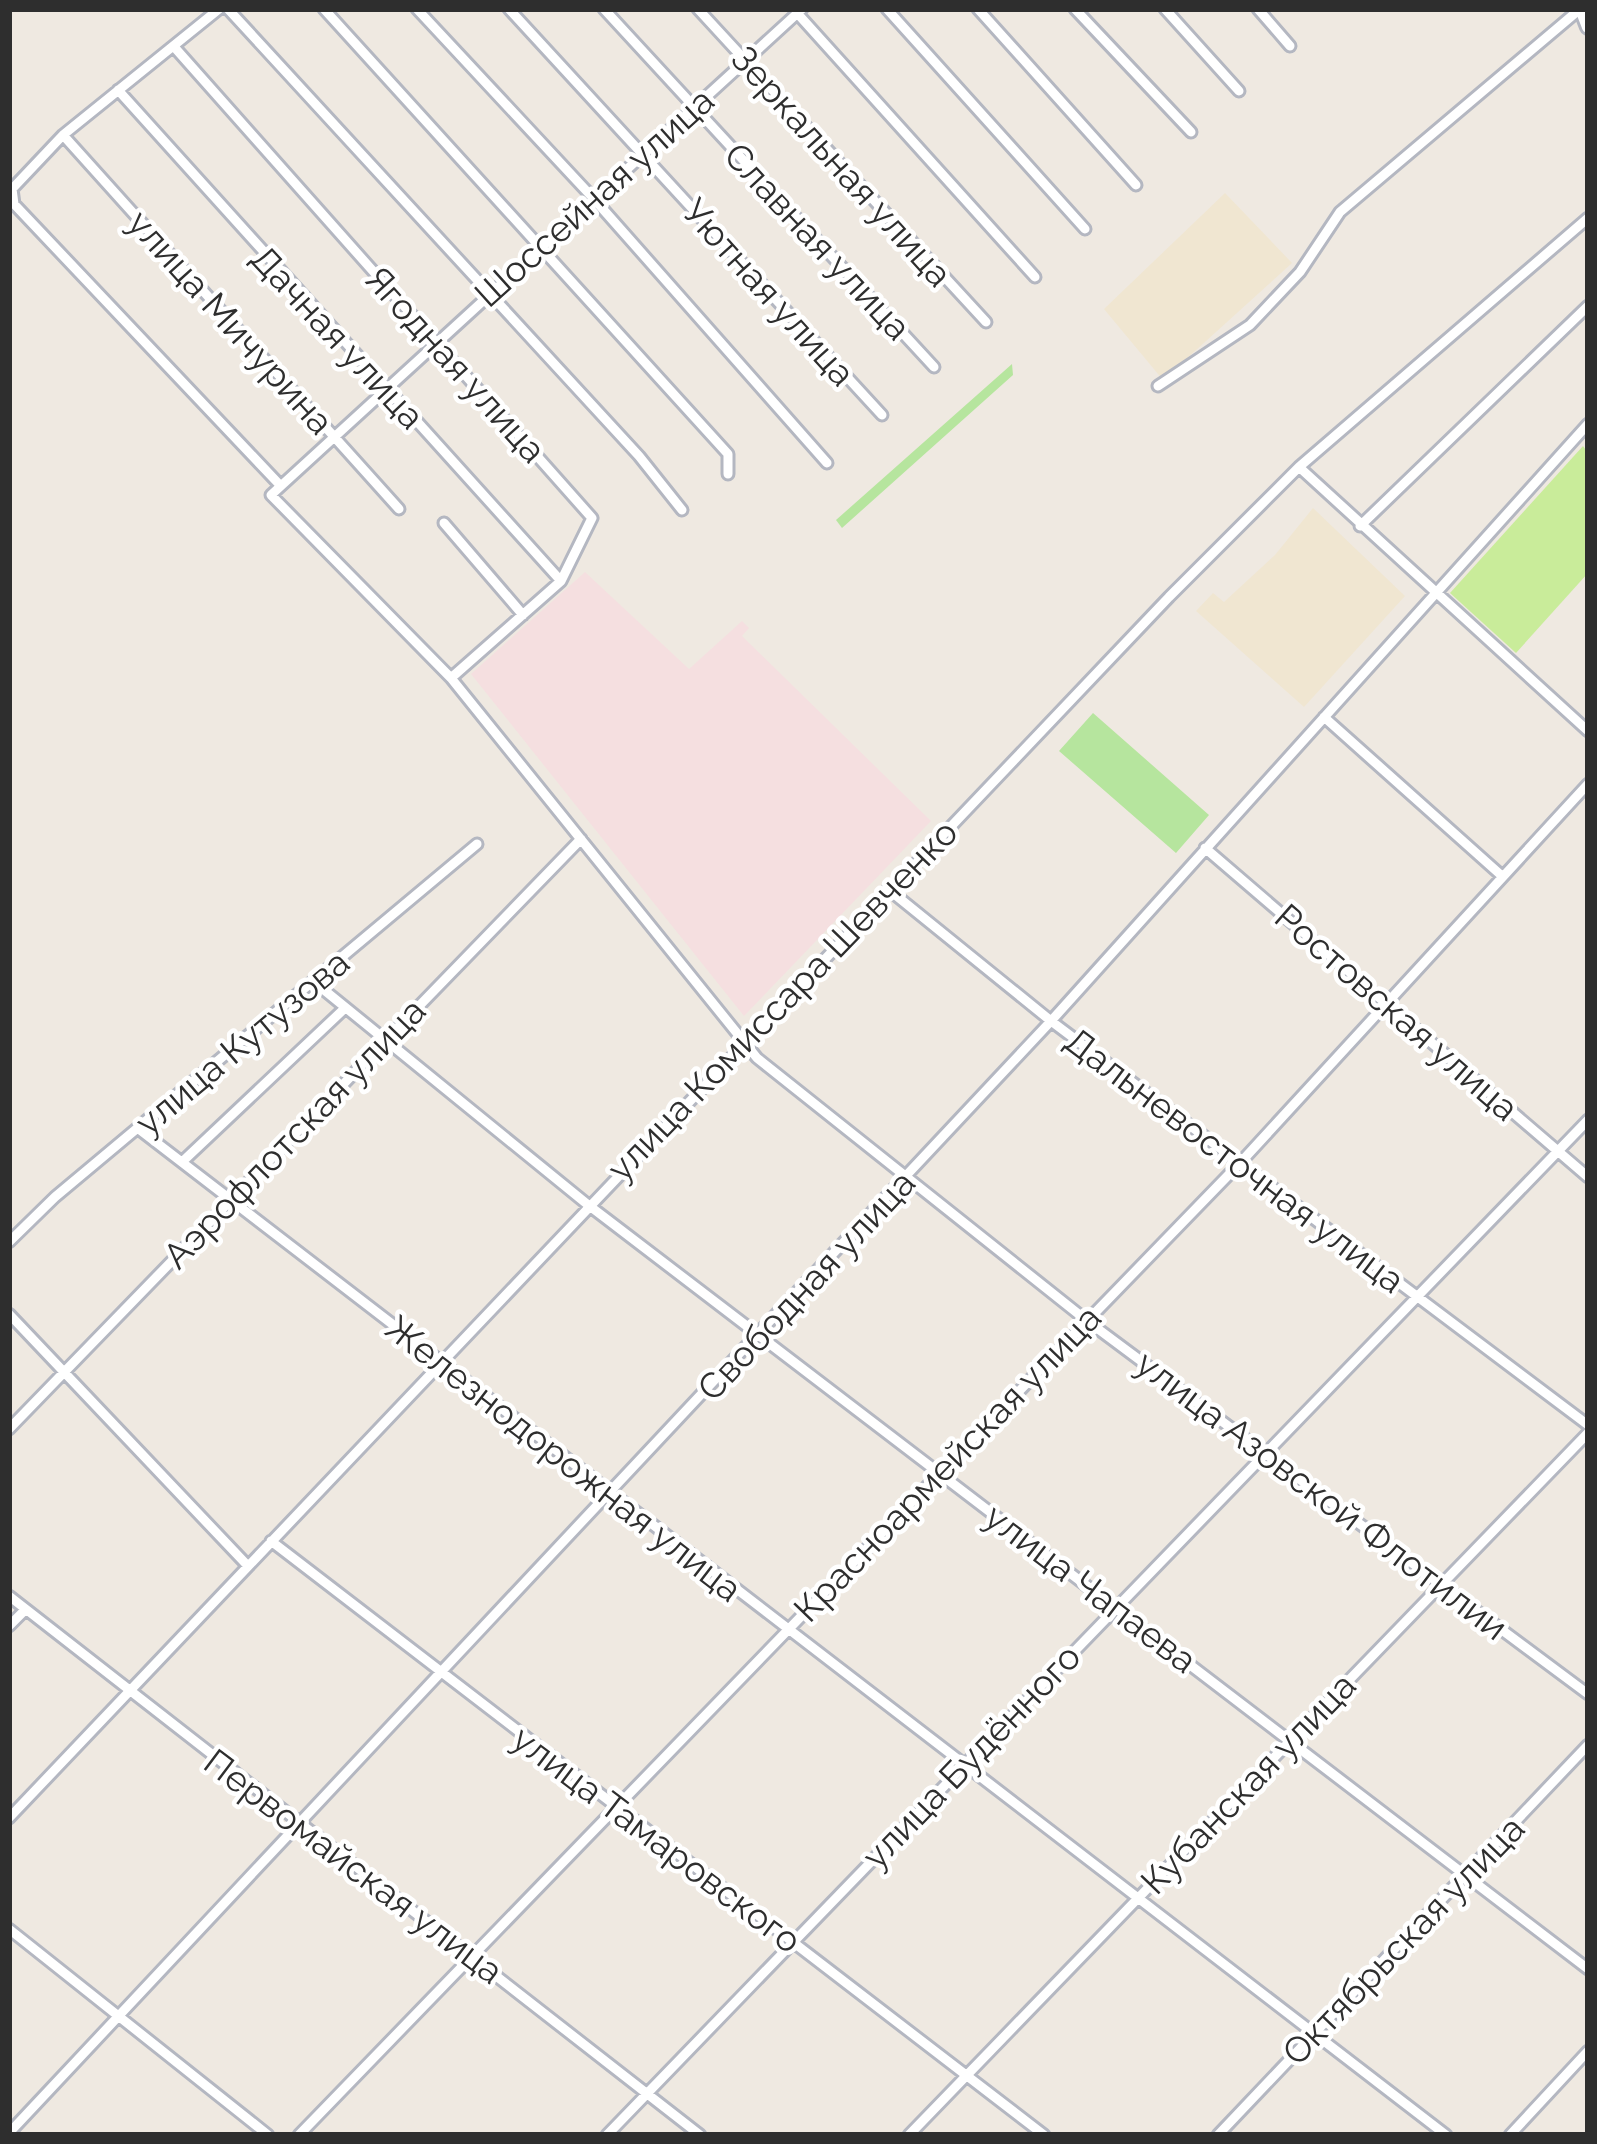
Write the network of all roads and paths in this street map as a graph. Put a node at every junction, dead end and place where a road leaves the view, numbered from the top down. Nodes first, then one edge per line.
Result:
1 (224, 9) edge
2 (324, 9) edge
3 (416, 9) edge
4 (509, 9) edge
5 (604, 9) edge
6 (698, 9) edge
7 (887, 9) edge
8 (978, 9) edge
9 (1075, 9) edge
10 (1166, 9) edge
11 (1258, 9) edge
12 (1580, 9) edge
13 (798, 10) edge
14 (1588, 27) edge
15 (1290, 46) dead end
16 (176, 49) junction
17 (746, 61) junction
18 (118, 90) junction
19 (1239, 92) dead end
20 (693, 104) junction
21 (1190, 132) dead end
22 (63, 135) junction
23 (643, 152) junction
24 (1136, 185) dead end
25 (594, 199) junction
26 (1588, 218) edge
27 (1085, 229) dead end
28 (540, 247) junction
29 (1035, 277) dead end
30 (487, 293) junction
31 (1588, 306) edge
32 (986, 322) dead end
33 (436, 341) junction
34 (934, 367) dead end
35 (1158, 386) dead end
36 (385, 387) junction
37 (882, 415) dead end
38 (1588, 424) edge
39 (333, 434) junction
40 (826, 463) dead end
41 (1298, 467) junction
42 (728, 474) dead end
43 (278, 482) junction
44 (399, 509) dead end
45 (682, 510) dead end
46 (444, 523) dead end
47 (1360, 526) junction
48 (562, 580) junction
49 (1434, 595) junction
50 (523, 615) junction
51 (453, 681) junction
52 (1324, 717) junction
53 (1588, 731) edge
54 (1588, 784) edge
55 (581, 839) junction
56 (477, 844) dead end
57 (1205, 848) junction
58 (1502, 876) junction
59 (888, 889) junction
60 (313, 981) junction
61 (1385, 1003) junction
62 (344, 1009) junction
63 (1052, 1021) junction
64 (384, 1040) junction
65 (742, 1041) junction
66 (1588, 1120) edge
67 (140, 1130) junction
68 (1559, 1151) junction
69 (182, 1162) junction
70 (1240, 1162) junction
71 (1588, 1178) edge
72 (904, 1180) junction
73 (231, 1199) junction
74 (587, 1204) junction
75 (9, 1242) edge
76 (1414, 1296) junction
77 (9, 1314) edge
78 (1086, 1320) junction
79 (760, 1334) junction
80 (439, 1362) junction
81 (62, 1370) junction
82 (9, 1429) edge
83 (1588, 1429) edge
84 (1265, 1452) junction
85 (941, 1474) junction
86 (611, 1496) junction
87 (271, 1541) junction
88 (248, 1566) junction
89 (1441, 1583) junction
90 (9, 1596) edge
91 (1114, 1606) junction
92 (25, 1610) junction
93 (9, 1626) edge
94 (786, 1629) junction
95 (441, 1673) junction
96 (128, 1692) junction
97 (1588, 1694) edge
98 (1288, 1741) junction
99 (1588, 1745) edge
100 (962, 1767) junction
101 (613, 1807) junction
102 (9, 1818) edge
103 (299, 1824) junction
104 (1466, 1873) junction
105 (1137, 1898) junction
106 (9, 1929) edge
107 (793, 1942) junction
108 (472, 1956) junction
109 (1588, 1969) edge
110 (117, 2018) junction
111 (1315, 2032) junction
112 (1588, 2051) edge
113 (968, 2075) junction
114 (648, 2093) junction
115 (9, 2133) edge
116 (268, 2135) edge
117 (299, 2135) edge
118 (607, 2135) edge
119 (700, 2135) edge
120 (909, 2135) edge
121 (1044, 2135) edge
122 (1217, 2135) edge
123 (1446, 2135) edge
124 (1510, 2135) edge

1 - 16 street
1 - 30 street
2 - 28 street
3 - 25 street
4 - 23 street, Уютная улица
5 - 20 street, Славная улица
6 - 17 street, Зеркальная улица
7 - 27 street
8 - 24 street
9 - 21 street
10 - 19 street
11 - 15 street
12 - 14 street
12 - 35 street
13 - 17 street, Шоссейная улица
13 - 29 street
16 - 18 street
16 - 33 street, Ягодная улица
17 - 20 street, Шоссейная улица
17 - 32 street, Зеркальная улица
18 - 22 street
18 - 36 street, Дачная улица
20 - 23 street, Шоссейная улица
20 - 34 street, Славная улица
22 - 39 street, улица Мичурина
22 - 43 street
23 - 25 street, Шоссейная улица
23 - 37 street, Уютная улица
25 - 28 street, Шоссейная улица
25 - 40 street
26 - 41 street, улица Комиссара Шевченко
28 - 30 street, Шоссейная улица
28 - 42 street
30 - 33 street, Шоссейная улица
30 - 45 street
31 - 47 street
33 - 36 street, Шоссейная улица
33 - 48 street, Ягодная улица
36 - 39 street, Шоссейная улица
36 - 48 street, Дачная улица
38 - 49 street, Свободная улица
39 - 43 street, Шоссейная улица
39 - 44 street, улица Мичурина
41 - 47 street
41 - 59 street, улица Комиссара Шевченко
43 - 51 street
46 - 50 street
47 - 49 street
48 - 50 street, Ягодная улица
49 - 52 street, Свободная улица
49 - 53 street
50 - 51 street, Ягодная улица
51 - 55 street, улица Азовской Флотилии
52 - 57 street, Свободная улица
52 - 58 street
54 - 58 street, Красноармейская улица
55 - 64 street, Аэрофлотская улица
55 - 65 street, улица Азовской Флотилии
56 - 60 street, улица Кутузова
57 - 61 street, Ростовская улица
57 - 63 street, Свободная улица
58 - 61 street, Красноармейская улица
59 - 63 street, Дальневосточная улица
59 - 65 street, улица Комиссара Шевченко
60 - 62 street, улица Чапаева
60 - 67 street, улица Кутузова
61 - 68 street, Ростовская улица
61 - 70 street, Красноармейская улица
62 - 64 street, улица Чапаева
62 - 69 street
63 - 70 street, Дальневосточная улица
63 - 72 street, Свободная улица
64 - 73 street, Аэрофлотская улица
64 - 74 street, улица Чапаева
65 - 72 street, улица Азовской Флотилии
65 - 74 street, улица Комиссара Шевченко
66 - 68 street, улица Будённого
67 - 69 street, Железнодорожная улица
67 - 75 street, улица Кутузова
68 - 71 street, Ростовская улица
68 - 76 street, улица Будённого
69 - 73 street, Железнодорожная улица
70 - 76 street, Дальневосточная улица
70 - 78 street, Красноармейская улица
72 - 78 street, улица Азовской Флотилии
72 - 79 street, Свободная улица
73 - 80 street, Железнодорожная улица
73 - 81 street, Аэрофлотская улица
74 - 79 street, улица Чапаева
74 - 80 street, улица Комиссара Шевченко
76 - 83 street, Дальневосточная улица
76 - 84 street, улица Будённого
77 - 81 street
78 - 84 street, улица Азовской Флотилии
78 - 85 street, Красноармейская улица
79 - 85 street, улица Чапаева
79 - 86 street, Свободная улица
80 - 86 street, Железнодорожная улица
80 - 87 street, улица Комиссара Шевченко
81 - 82 street, Аэрофлотская улица
81 - 88 street
83 - 89 street, Кубанская улица
84 - 89 street, улица Азовской Флотилии
84 - 91 street, улица Будённого
85 - 91 street, улица Чапаева
85 - 94 street, Красноармейская улица
86 - 94 street, Железнодорожная улица
86 - 95 street, Свободная улица
87 - 88 street, улица Комиссара Шевченко
87 - 95 street, улица Тамаровского
88 - 96 street, улица Комиссара Шевченко
89 - 97 street, улица Азовской Флотилии
89 - 98 street, Кубанская улица
90 - 92 street, Первомайская улица
91 - 98 street, улица Чапаева
91 - 100 street, улица Будённого
92 - 93 street
92 - 96 street, Первомайская улица
94 - 100 street, Железнодорожная улица
94 - 101 street, Красноармейская улица
95 - 101 street, улица Тамаровского
95 - 103 street, Свободная улица
96 - 102 street, улица Комиссара Шевченко
96 - 103 street, Первомайская улица
98 - 104 street, улица Чапаева
98 - 105 street, Кубанская улица
99 - 104 street, Октябрьская улица
100 - 105 street, Железнодорожная улица
100 - 107 street, улица Будённого
101 - 107 street, улица Тамаровского
101 - 108 street, Красноармейская улица
103 - 108 street, Первомайская улица
103 - 110 street, Свободная улица
104 - 109 street, улица Чапаева
104 - 111 street, Октябрьская улица
105 - 111 street, Железнодорожная улица
105 - 113 street, Кубанская улица
106 - 110 street
107 - 113 street, улица Тамаровского
107 - 114 street, улица Будённого
108 - 114 street, Первомайская улица
108 - 117 street, Красноармейская улица
110 - 115 street, Свободная улица
110 - 116 street
111 - 122 street, Октябрьская улица
111 - 123 street, Железнодорожная улица
112 - 124 street
113 - 120 street, Кубанская улица
113 - 121 street, улица Тамаровского
114 - 118 street, улица Будённого
114 - 119 street, Первомайская улица

